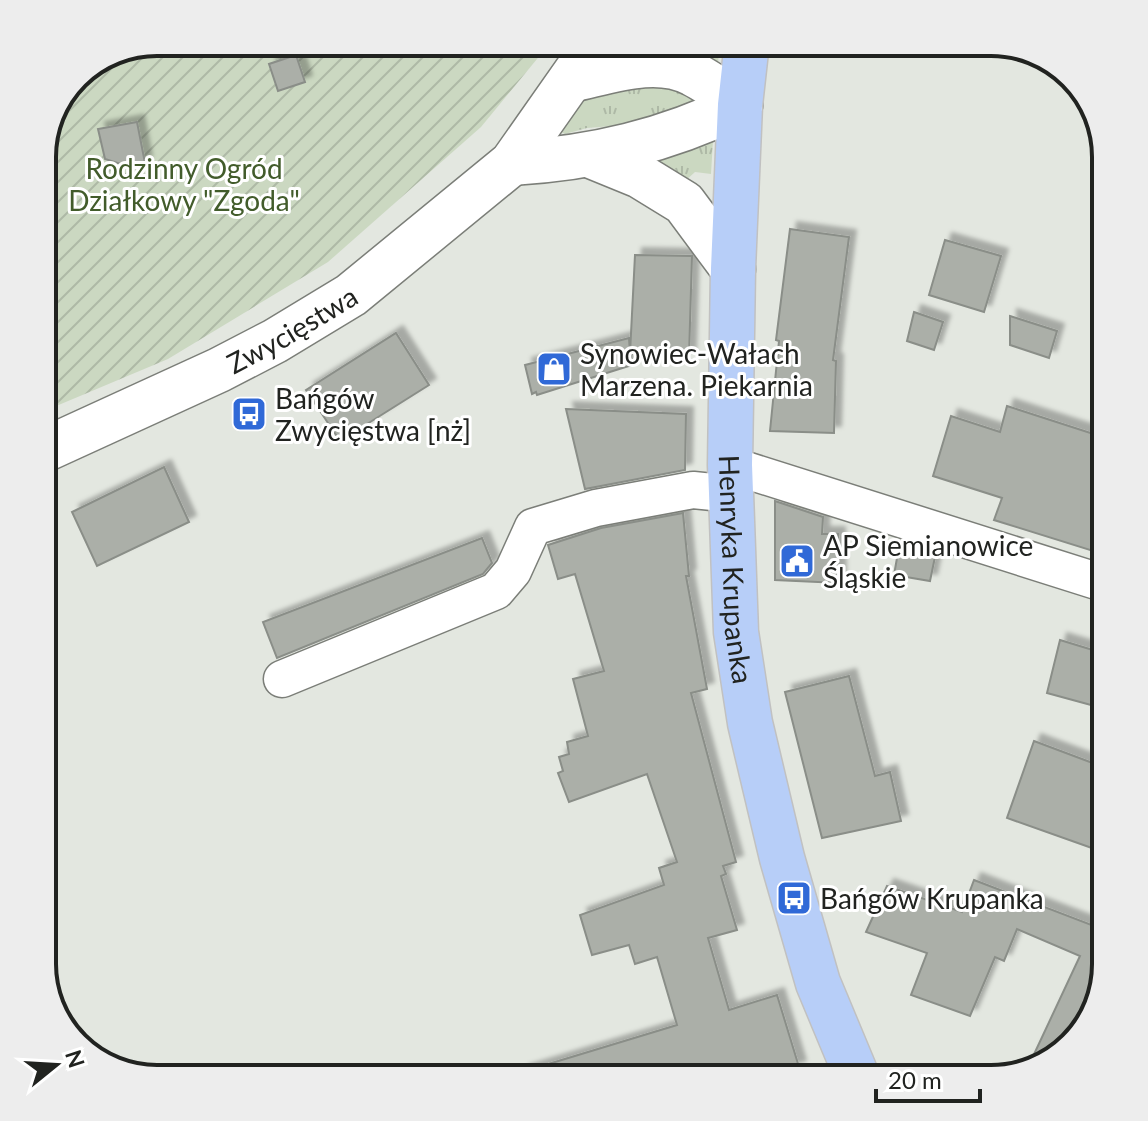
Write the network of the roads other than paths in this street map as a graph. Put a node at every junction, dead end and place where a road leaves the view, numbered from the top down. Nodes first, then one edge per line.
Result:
1 (587, 56) edge
2 (745, 56) edge
3 (571, 80) junction
4 (740, 105) junction
5 (591, 156) junction
6 (512, 163) junction
7 (733, 269) junction
8 (56, 445) edge
9 (731, 480) junction
10 (1092, 580) edge
11 (282, 679) dead end
12 (852, 1065) edge

1 - 3 main road, Zwycięstwa
2 - 4 main road, Henryka Krupanka
3 - 4 main road
3 - 6 main road, Zwycięstwa
4 - 5 main road
4 - 7 main road, Henryka Krupanka
5 - 6 main road
5 - 7 main road
6 - 8 main road, Zwycięstwa
7 - 9 main road, Henryka Krupanka
9 - 10 street
9 - 11 street
9 - 12 main road, Henryka Krupanka

